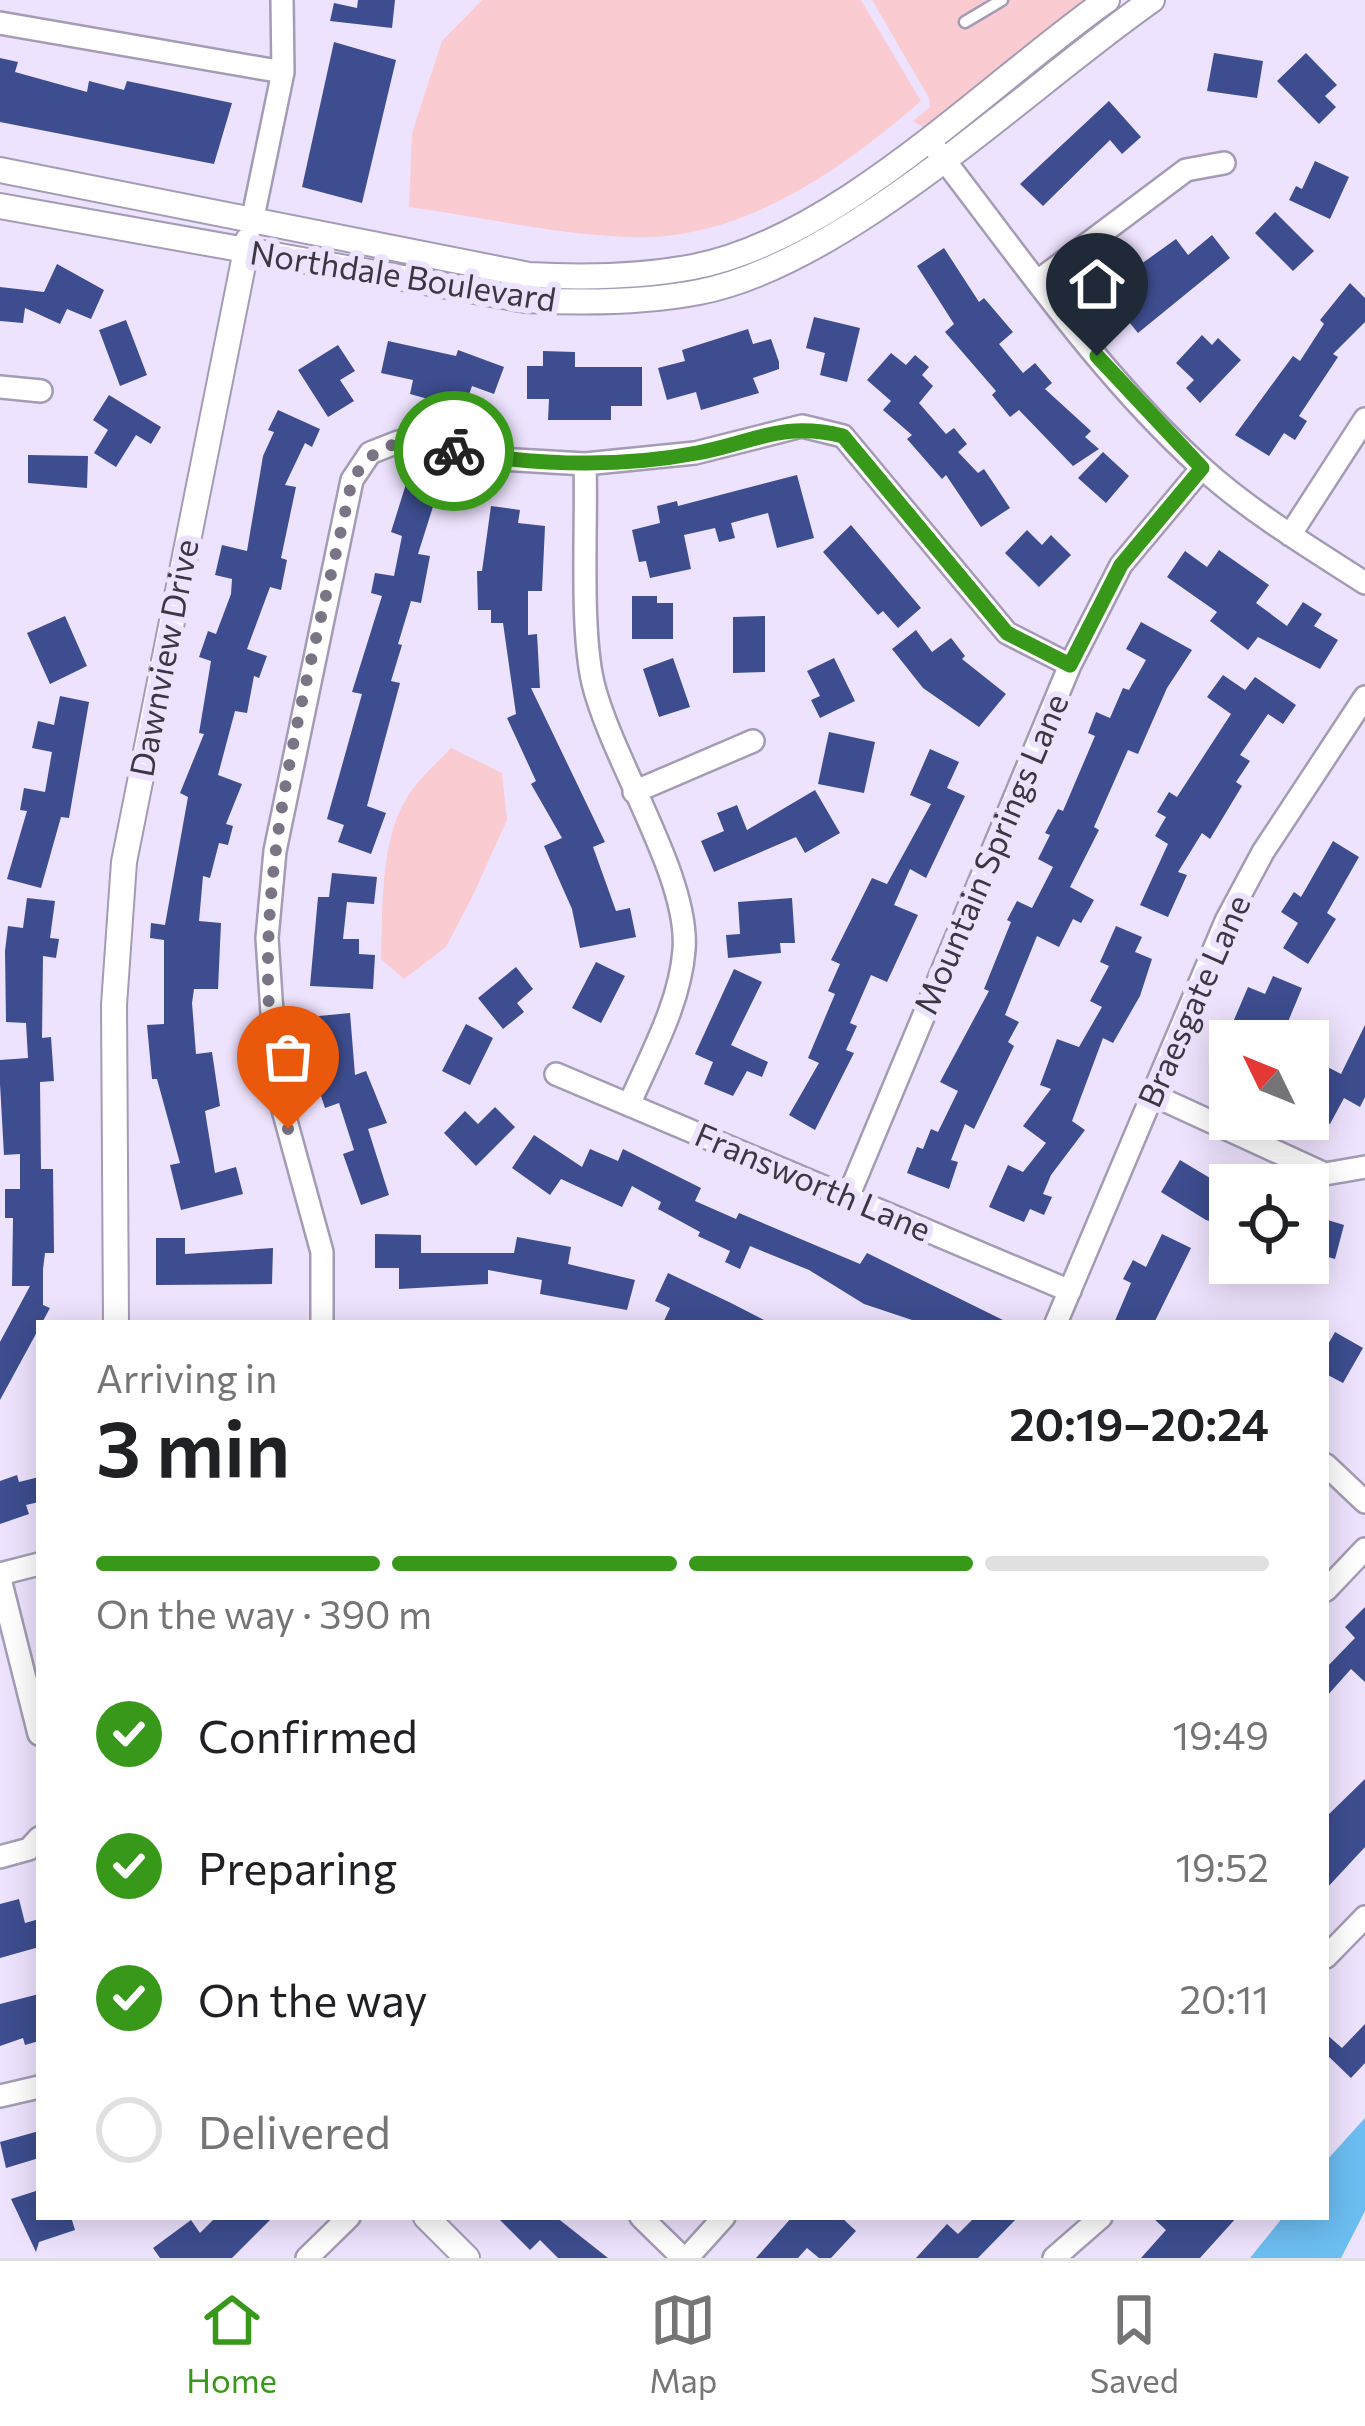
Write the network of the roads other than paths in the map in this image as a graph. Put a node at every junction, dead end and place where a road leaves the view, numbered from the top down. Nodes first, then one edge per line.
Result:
1 (282, 0) edge
2 (1002, 0) edge
3 (1107, 0) edge
4 (1152, 0) edge
5 (965, 22) dead end
6 (0, 23) edge
7 (283, 72) junction
8 (935, 148) junction
9 (1224, 163) dead end
10 (0, 170) edge
11 (0, 206) edge
12 (253, 217) junction
13 (246, 252) junction
14 (1038, 280) junction
15 (0, 387) edge
16 (41, 391) dead end
17 (1365, 418) edge
18 (585, 464) junction
19 (1202, 468) junction
20 (1290, 536) junction
21 (1365, 583) edge
22 (1070, 665) junction
23 (1365, 697) edge
24 (753, 741) dead end
25 (634, 792) junction
26 (556, 1074) dead end
27 (1153, 1095) junction
28 (629, 1105) junction
29 (1365, 1167) edge
30 (848, 1197) junction
31 (1070, 1291) junction
32 (116, 1320) edge
33 (322, 1320) edge
34 (1057, 1320) edge
35 (1329, 1468) edge
36 (1365, 1502) edge
37 (1365, 1549) edge
38 (36, 1565) edge
39 (0, 1576) edge
40 (1329, 1587) edge
41 (36, 1722) edge
42 (36, 1841) edge
43 (0, 1857) edge
44 (1365, 1917) edge
45 (1329, 1955) edge
46 (36, 2087) edge
47 (0, 2096) edge
48 (347, 2220) edge
49 (429, 2220) edge
50 (643, 2220) edge
51 (721, 2220) edge
52 (1098, 2220) edge
53 (307, 2258) edge
54 (467, 2258) edge
55 (685, 2258) edge
56 (1054, 2258) edge

1 - 7 street, Dawnview Drive
2 - 5 lane
3 - 8 street, Northdale Boulevard
4 - 8 street, Northdale Boulevard
6 - 7 street
7 - 12 street, Dawnview Drive
8 - 12 street, Northdale Boulevard
8 - 13 street, Northdale Boulevard
8 - 14 street
9 - 14 street
10 - 12 street, Northdale Boulevard
11 - 13 street, Northdale Boulevard
12 - 13 street, Dawnview Drive
13 - 32 street, Dawnview Drive
14 - 19 street
15 - 16 street
17 - 20 street
18 - 22 street
18 - 25 street
18 - 33 street
19 - 20 street
19 - 22 street, Mountain Springs Lane
20 - 21 street
22 - 30 street, Mountain Springs Lane
23 - 27 street, Braesgate Lane
24 - 25 street
25 - 28 street
26 - 28 street, Fransworth Lane
27 - 29 street
27 - 31 street, Braesgate Lane
28 - 30 street, Fransworth Lane
30 - 31 street, Fransworth Lane
31 - 34 street, Braesgate Lane
35 - 36 street
37 - 40 street
38 - 39 street
39 - 41 street
42 - 43 street
44 - 45 street
46 - 47 street
48 - 53 street
49 - 54 street
50 - 55 street
51 - 55 street
52 - 56 street

